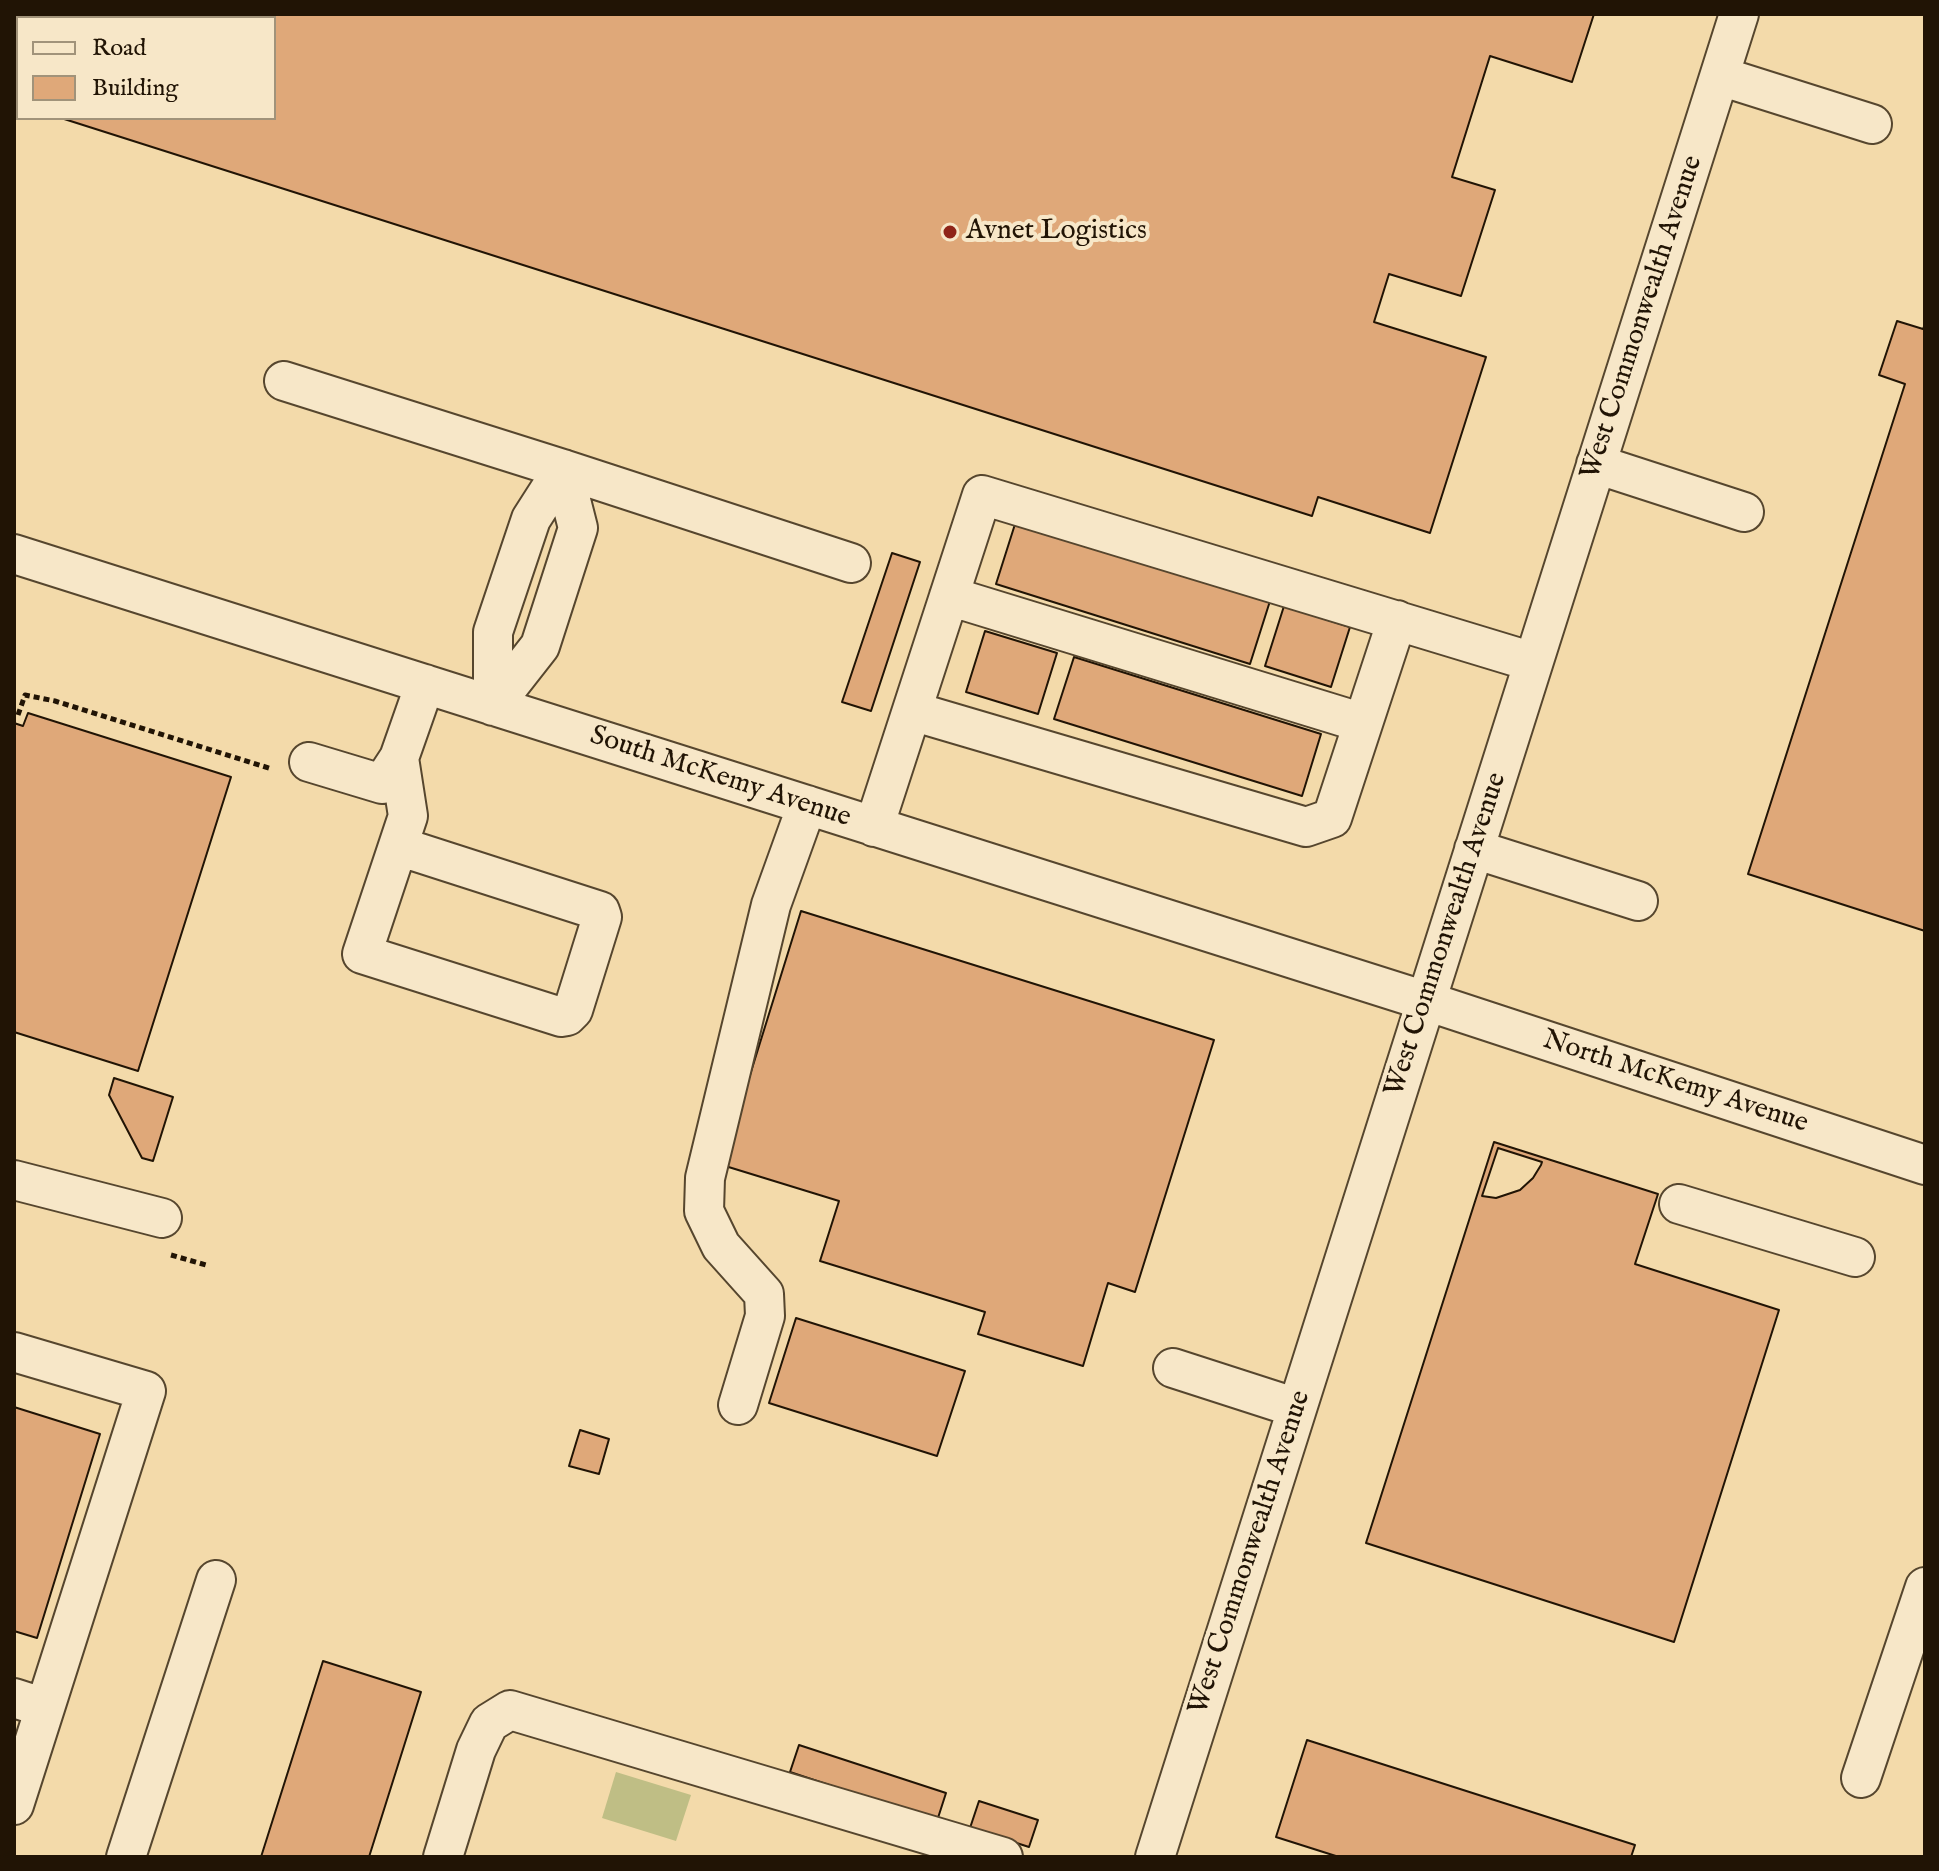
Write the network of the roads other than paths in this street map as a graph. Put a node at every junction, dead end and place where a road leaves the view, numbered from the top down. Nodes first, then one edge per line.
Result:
1 (1739, 14) edge
2 (1720, 76) junction
3 (1872, 124) dead end
4 (284, 381) dead end
5 (1596, 464) junction
6 (563, 469) junction
7 (1744, 512) dead end
8 (14, 554) edge
9 (851, 563) dead end
10 (949, 596) junction
11 (1397, 620) junction
12 (1533, 662) junction
13 (425, 684) junction
14 (493, 706) junction
15 (912, 711) junction
16 (1363, 723) junction
17 (399, 758) junction
18 (294, 761) road end
19 (807, 805) junction
20 (874, 827) junction
21 (398, 846) junction
22 (1474, 849) junction
23 (1638, 901) dead end
24 (1426, 1001) junction
25 (1925, 1165) edge
26 (14, 1180) edge
27 (1679, 1204) dead end
28 (162, 1218) dead end
29 (1855, 1257) dead end
30 (14, 1352) edge
31 (1173, 1368) dead end
32 (738, 1405) dead end
33 (1297, 1408) junction
34 (216, 1580) dead end
35 (1925, 1587) edge
36 (30, 1703) edge
37 (1861, 1778) dead end
38 (14, 1805) edge
39 (126, 1857) edge
40 (443, 1857) edge
41 (1001, 1857) edge
42 (1155, 1857) edge

1 - 2 street, West Commonwealth Avenue
2 - 3 street
2 - 5 street, West Commonwealth Avenue
4 - 6 street
5 - 7 street
5 - 12 street, West Commonwealth Avenue
6 - 9 street
6 - 14 street
8 - 13 street, South McKemy Avenue
10 - 11 street
10 - 15 street
10 - 16 street
11 - 12 street
11 - 16 street
12 - 22 street, West Commonwealth Avenue
13 - 14 street, South McKemy Avenue
13 - 17 street
14 - 19 street, South McKemy Avenue
15 - 16 street
15 - 20 street
17 - 18 street
17 - 21 street
19 - 20 street, South McKemy Avenue
19 - 32 street
20 - 24 street, South McKemy Avenue
21 - 21 street
22 - 23 street
22 - 24 street, West Commonwealth Avenue
24 - 25 street, North McKemy Avenue
24 - 33 street, West Commonwealth Avenue
26 - 28 street
27 - 29 street
30 - 36 street
31 - 33 street
33 - 42 street, West Commonwealth Avenue
34 - 39 street
35 - 37 street
36 - 38 street
40 - 41 street

